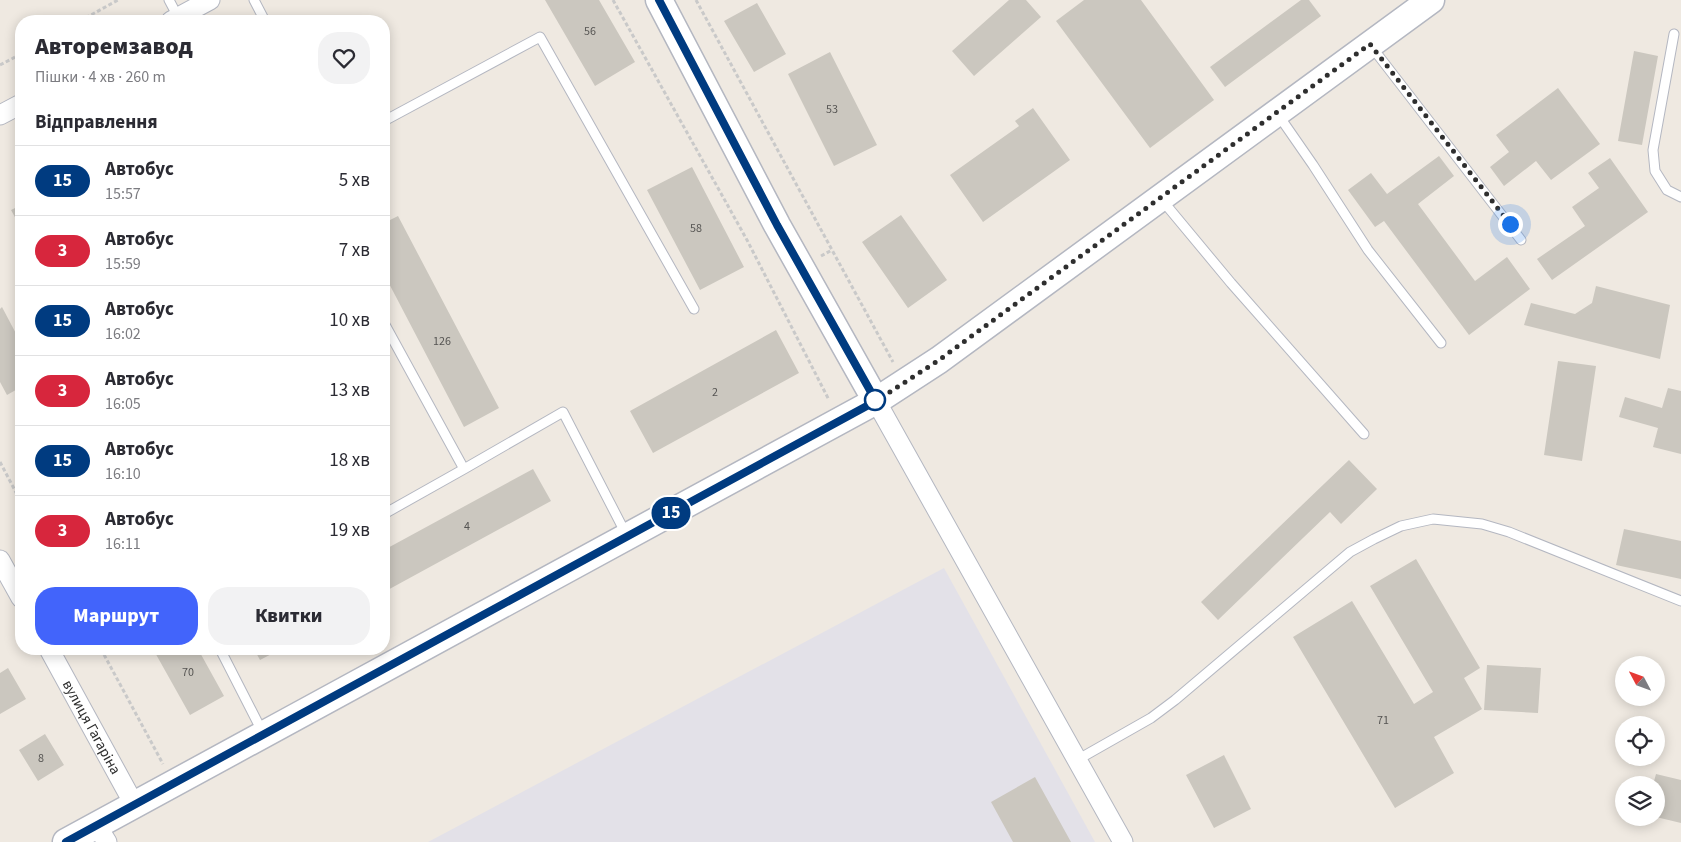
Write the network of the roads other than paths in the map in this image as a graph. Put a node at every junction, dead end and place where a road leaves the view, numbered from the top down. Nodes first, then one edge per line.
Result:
1 (168, 0) edge
2 (210, 0) edge
3 (254, 0) edge
4 (660, 0) edge
5 (1431, 0) edge
6 (174, 15) edge
7 (182, 15) edge
8 (262, 15) edge
9 (1674, 34) dead end
10 (1370, 44) junction
11 (15, 107) edge
12 (1277, 113) junction
13 (0, 115) edge
14 (390, 118) edge
15 (1681, 197) edge
16 (1160, 198) junction
17 (1521, 240) dead end
18 (694, 309) dead end
19 (390, 334) edge
20 (1441, 343) dead end
21 (876, 401) junction
22 (1364, 434) dead end
23 (464, 469) junction
24 (390, 511) edge
25 (627, 537) junction
26 (0, 560) edge
27 (15, 587) edge
28 (1681, 601) edge
29 (52, 655) edge
30 (223, 655) edge
31 (264, 735) junction
32 (1077, 760) junction
33 (135, 806) junction
34 (102, 834) edge
35 (66, 842) edge
36 (1123, 842) edge

1 - 6 lane
2 - 7 street
3 - 8 lane
4 - 21 street
5 - 10 street
9 - 15 lane
10 - 12 street
10 - 17 lane
11 - 13 street
12 - 16 street
12 - 20 lane
14 - 18 lane
16 - 21 street
16 - 22 lane
19 - 23 lane
21 - 25 street
21 - 32 street
23 - 24 lane
23 - 25 lane
25 - 31 street
26 - 27 street
28 - 32 lane
29 - 33 street, вулиця Гагаріна
30 - 31 lane
31 - 33 street
32 - 36 street
33 - 34 street
34 - 35 street

